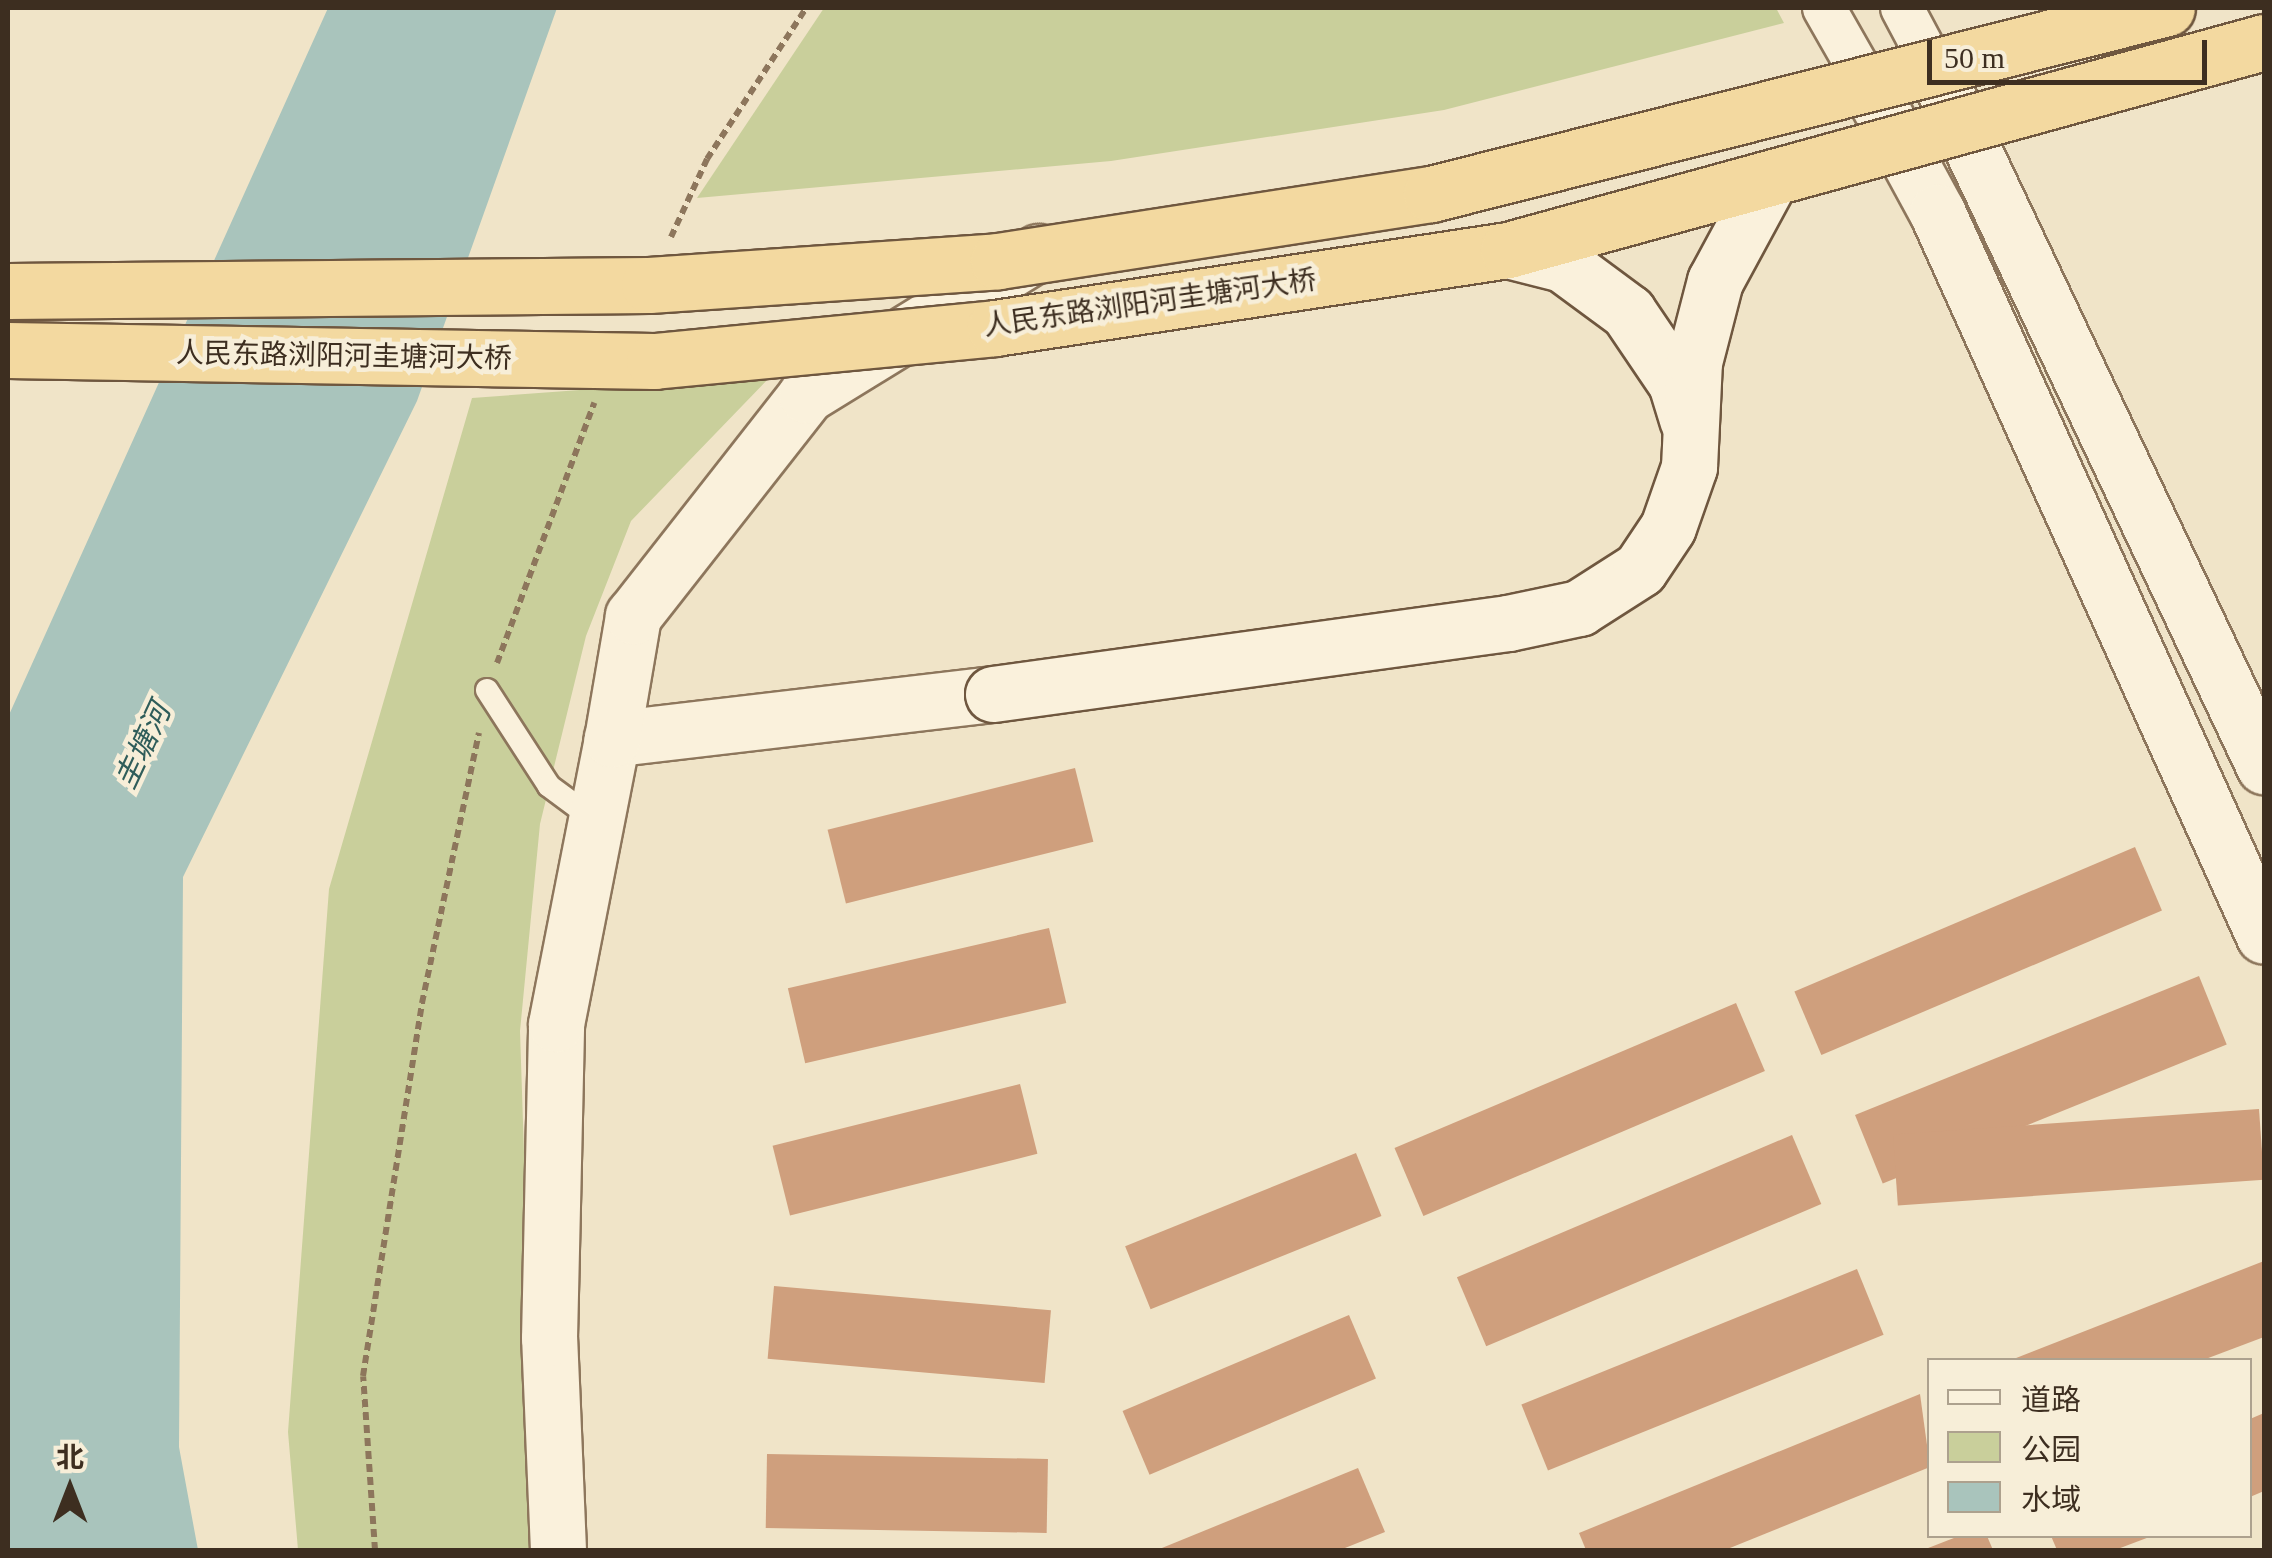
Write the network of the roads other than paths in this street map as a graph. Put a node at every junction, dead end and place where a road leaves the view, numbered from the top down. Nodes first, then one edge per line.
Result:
1 (1824, 8) edge
2 (1902, 8) edge
3 (2167, 8) edge
4 (2180, 8) edge
5 (2264, 42) edge
6 (1936, 72) junction
7 (1869, 87) junction
8 (1768, 183) junction
9 (1508, 250) junction
10 (8, 291) edge
11 (8, 350) edge
12 (1690, 428) junction
13 (487, 690) dead end
14 (612, 739) junction
15 (2264, 766) edge
16 (596, 821) junction
17 (2264, 936) edge
18 (558, 1550) edge

1 - 7 street
2 - 6 street
3 - 10 main road, bridge
4 - 6 main road
5 - 8 main road, 人民东路浏阳河圭塘河大桥, bridge
6 - 7 main road
6 - 15 main road
7 - 14 main road
7 - 17 main road
8 - 9 main road, 人民东路浏阳河圭塘河大桥, bridge
8 - 12 main road, bridge
9 - 11 main road, 人民东路浏阳河圭塘河大桥, bridge
9 - 12 main road, bridge
12 - 14 main road, bridge
13 - 16 lane
14 - 16 main road
16 - 18 main road

